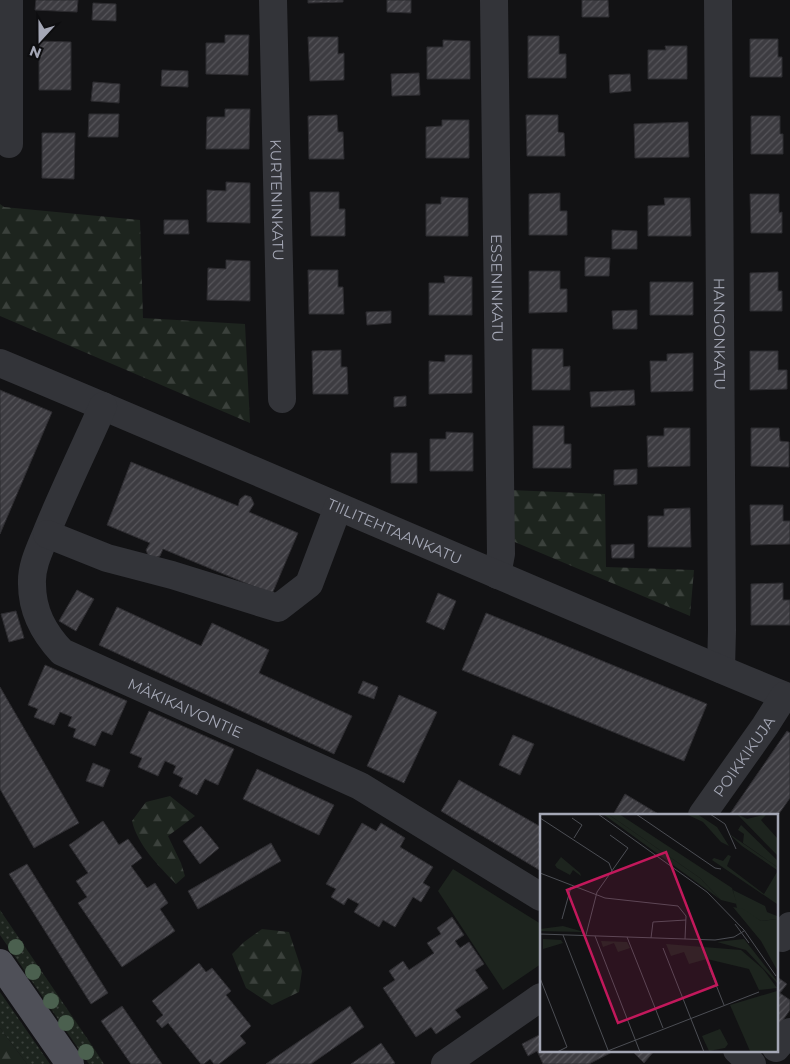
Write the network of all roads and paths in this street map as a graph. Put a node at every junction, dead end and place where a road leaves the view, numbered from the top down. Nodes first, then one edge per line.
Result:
1 (9, 0) edge
2 (273, 0) edge
3 (494, 0) edge
4 (718, 0) edge
5 (9, 144) dead end
6 (0, 363) edge
7 (282, 399) dead end
8 (103, 406) junction
9 (338, 507) junction
10 (47, 534) junction
11 (497, 575) junction
12 (721, 669) junction
13 (787, 697) edge
14 (703, 814) edge
15 (540, 896) edge
16 (0, 963) edge
17 (540, 999) edge
18 (790, 1032) edge
19 (778, 1046) edge
20 (738, 1052) edge
21 (772, 1052) edge
22 (70, 1064) edge
23 (445, 1064) edge
24 (752, 1064) edge
25 (762, 1064) edge

1 - 5 street
2 - 7 street, KURTENINKATU
3 - 11 street, ESSENINKATU
4 - 12 street, HANGONKATU
6 - 8 street, TIILITEHTAANKATU
8 - 9 street, TIILITEHTAANKATU
8 - 10 street, MÄKIKAIVONTIE
9 - 10 street
9 - 11 street, TIILITEHTAANKATU
10 - 15 street, MÄKIKAIVONTIE
11 - 12 street, TIILITEHTAANKATU
12 - 13 street, TIILITEHTAANKATU
13 - 14 street, POIKKIKUJA
16 - 22 main road
17 - 23 street
18 - 19 street
20 - 24 street
21 - 25 street

